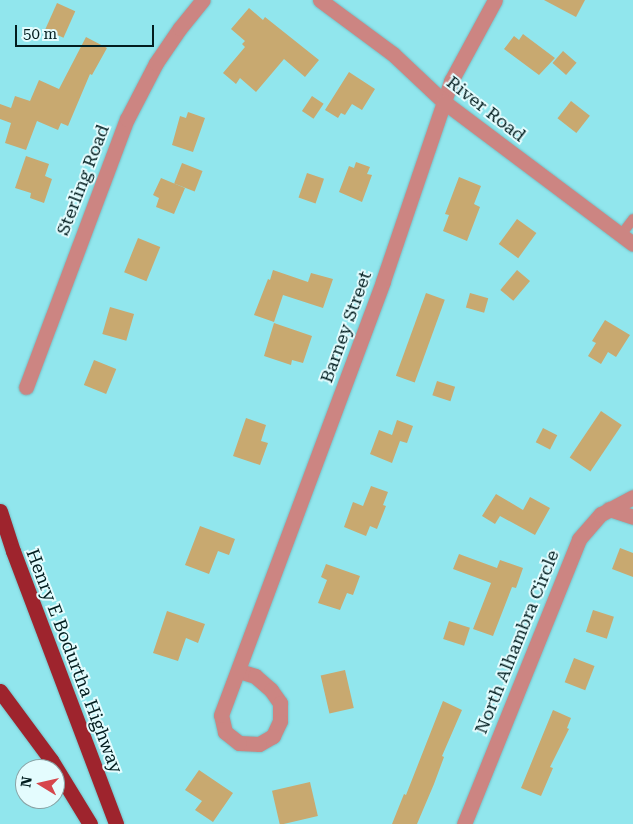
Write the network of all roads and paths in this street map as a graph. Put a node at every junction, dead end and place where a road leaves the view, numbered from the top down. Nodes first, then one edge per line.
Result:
1 (203, 0) edge
2 (320, 0) edge
3 (495, 0) edge
4 (444, 102) junction
5 (633, 219) edge
6 (620, 235) junction
7 (633, 244) edge
8 (26, 387) dead end
9 (633, 497) edge
10 (609, 509) junction
11 (0, 512) edge
12 (633, 517) edge
13 (240, 671) junction
14 (0, 691) edge
15 (90, 824) edge
16 (116, 824) edge
17 (464, 824) edge

1 - 8 street, Sterling Road
2 - 4 street, River Road
3 - 4 street, Barney Street
4 - 6 street, River Road
4 - 13 street, Barney Street
5 - 6 lane
6 - 7 street, River Road
9 - 10 street, North Alhambra Circle
10 - 12 street
10 - 17 street, North Alhambra Circle
11 - 16 highway, Henry E Bodurtha Highway
13 - 13 street, Barney Street
14 - 15 highway

